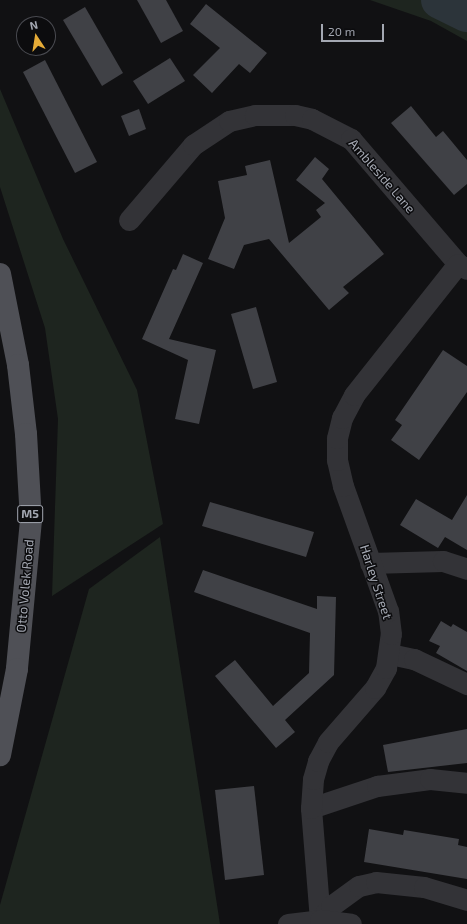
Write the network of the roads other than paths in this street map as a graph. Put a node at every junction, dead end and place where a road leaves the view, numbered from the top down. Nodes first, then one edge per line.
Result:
1 (129, 220) dead end
2 (463, 266) edge
3 (0, 274) edge
4 (370, 563) junction
5 (467, 569) edge
6 (390, 654) junction
7 (467, 684) edge
8 (0, 755) edge
9 (467, 783) edge
10 (312, 808) junction
11 (467, 900) edge
12 (320, 920) junction
13 (288, 924) edge
14 (351, 924) edge

1 - 2 street, Ambleside Lane
2 - 4 street, Harley Street
3 - 8 main road, Otto Volek Road / M5
4 - 5 street
4 - 6 street, Harley Street
6 - 7 street
6 - 10 street, Harley Street
9 - 10 street
10 - 12 street, Harley Street
11 - 12 street
12 - 13 street
12 - 14 street

